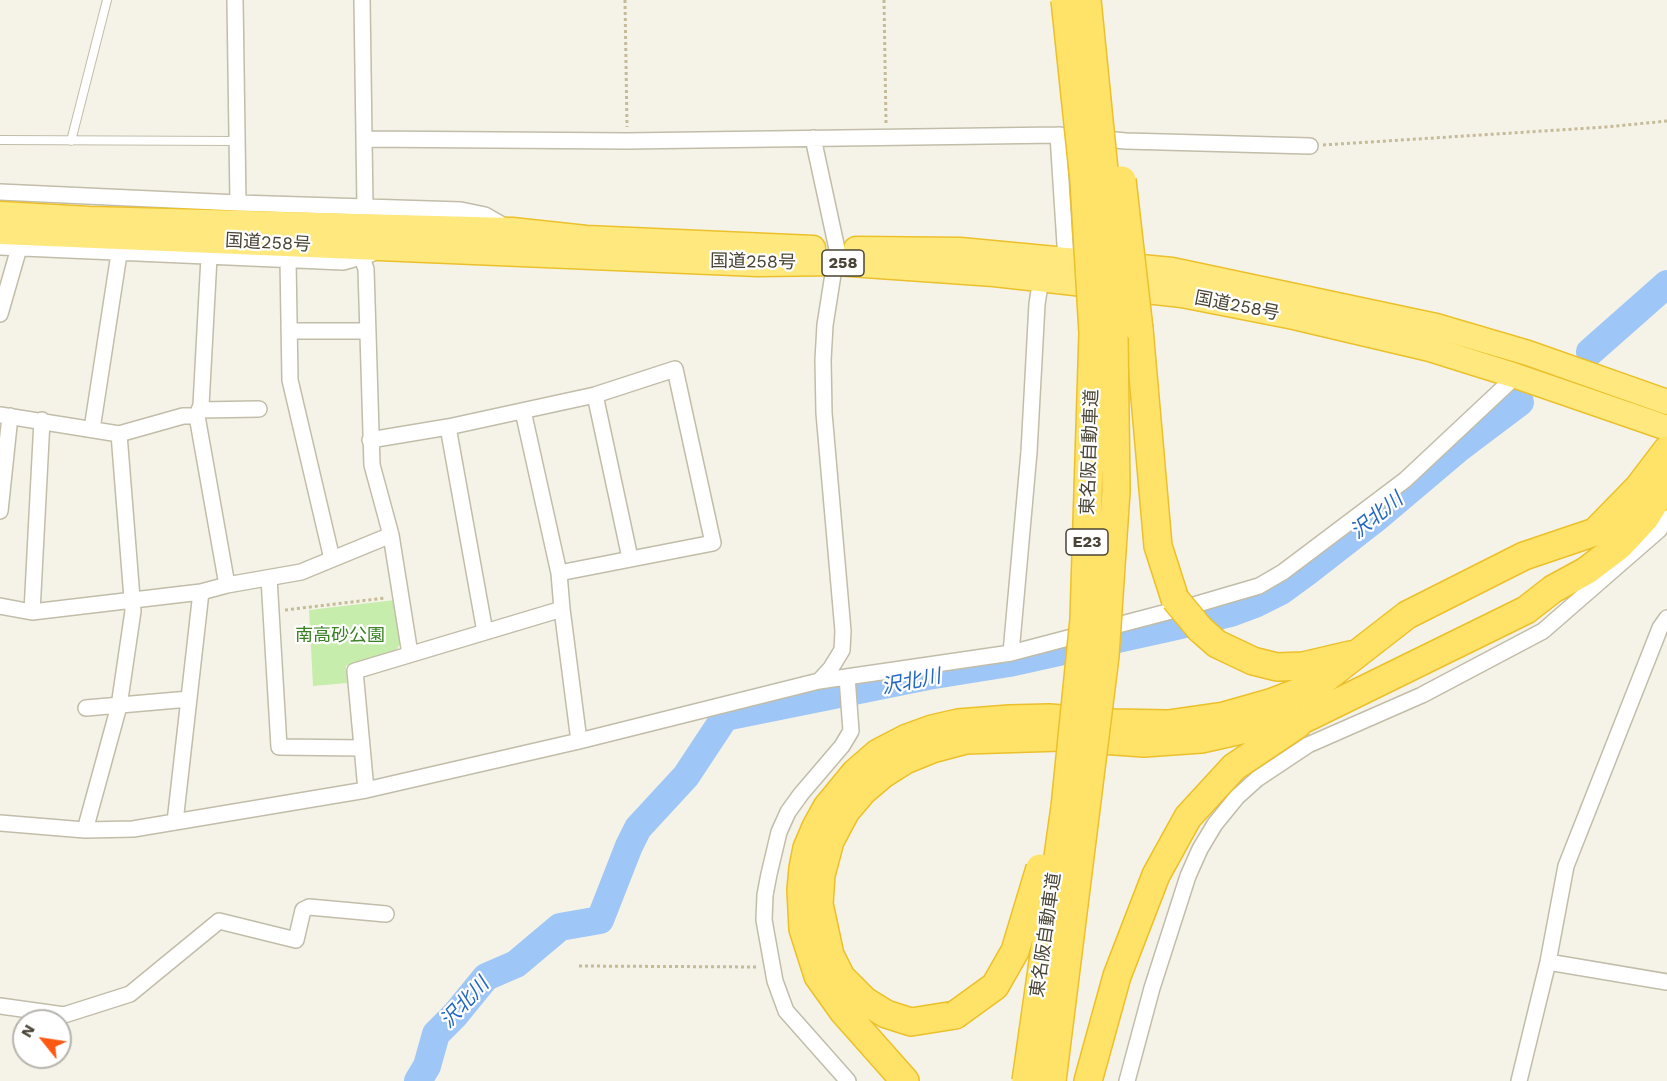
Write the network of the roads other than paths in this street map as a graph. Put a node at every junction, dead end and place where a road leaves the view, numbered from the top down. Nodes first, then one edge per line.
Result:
1 (107, 0) edge
2 (235, 0) edge
3 (362, 0) edge
4 (1065, 0) edge
5 (1088, 7) edge
6 (1058, 135) junction
7 (813, 138) junction
8 (364, 139) junction
9 (0, 140) edge
10 (71, 141) junction
11 (237, 141) junction
12 (1310, 146) road end
13 (0, 192) edge
14 (238, 203) junction
15 (365, 207) junction
16 (0, 214) edge
17 (512, 230) junction
18 (0, 232) edge
19 (0, 247) edge
20 (19, 248) junction
21 (385, 249) junction
22 (119, 254) junction
23 (836, 256) junction
24 (209, 257) junction
25 (362, 258) junction
26 (288, 260) junction
27 (1066, 260) junction
28 (1041, 279) junction
29 (0, 314) edge
30 (289, 331) junction
31 (367, 331) junction
32 (1516, 376) junction
33 (594, 395) junction
34 (1667, 402) edge
35 (259, 409) dead end
36 (523, 411) junction
37 (198, 413) junction
38 (5, 415) edge
39 (42, 420) junction
40 (448, 427) junction
41 (1667, 428) edge
42 (92, 429) junction
43 (118, 434) junction
44 (370, 440) junction
45 (1667, 450) edge
46 (1667, 483) edge
47 (0, 511) edge
48 (1667, 518) edge
49 (391, 535) junction
50 (1087, 540) junction
51 (630, 558) junction
52 (332, 559) junction
53 (559, 573) junction
54 (269, 578) junction
55 (227, 585) junction
56 (201, 592) junction
57 (133, 600) junction
58 (0, 606) edge
59 (562, 609) junction
60 (32, 612) junction
61 (1667, 618) edge
62 (485, 632) junction
63 (1011, 653) junction
64 (1358, 653) junction
65 (410, 654) junction
66 (819, 681) junction
67 (848, 681) junction
68 (189, 699) junction
69 (118, 706) junction
70 (86, 708) dead end
71 (1304, 719) junction
72 (579, 741) junction
73 (362, 748) junction
74 (366, 790) junction
75 (176, 822) junction
76 (0, 823) edge
77 (85, 830) junction
78 (386, 914) dead end
79 (1548, 962) junction
80 (1667, 982) edge
81 (0, 1006) edge
82 (848, 1081) edge
83 (905, 1081) edge
84 (1026, 1081) edge
85 (1052, 1081) edge
86 (1088, 1081) edge
87 (1127, 1081) edge
88 (1519, 1081) edge

1 - 10 lane
2 - 11 street
3 - 8 street
4 - 50 highway, 東名阪自動車道 / E23, bridge
5 - 64 highway, bridge
5 - 85 highway, 東名阪自動車道 / E23, bridge
6 - 7 street
6 - 12 street
6 - 27 street
7 - 8 street
7 - 23 street
8 - 15 street
9 - 10 lane
10 - 11 lane
11 - 14 street
13 - 14 street
14 - 15 street
15 - 17 street
16 - 17 highway, 国道258号 / 258
17 - 23 highway, 国道258号 / 258
18 - 21 highway, 国道258号 / 258
19 - 20 street
20 - 22 street
20 - 29 street
21 - 23 highway, 国道258号 / 258
21 - 25 street
22 - 24 street
22 - 42 street
23 - 27 highway, 国道258号 / 258
23 - 28 highway, 国道258号 / 258
23 - 66 street
24 - 26 street
24 - 37 street
25 - 26 street
25 - 31 street
26 - 30 street
27 - 34 highway, 国道258号 / 258
28 - 32 highway, 国道258号 / 258
28 - 63 street
30 - 31 street
30 - 52 street
31 - 44 street
32 - 41 highway, 国道258号 / 258
32 - 63 street
33 - 36 street
33 - 51 street
33 - 51 street
35 - 37 street
36 - 40 street
36 - 53 street
37 - 43 street
37 - 55 street
38 - 39 street
38 - 47 street
39 - 42 street
39 - 60 street
40 - 44 street
40 - 62 street
42 - 43 street
43 - 57 street
44 - 49 street
45 - 64 highway
46 - 71 highway
48 - 87 street
49 - 52 street
49 - 65 street
50 - 71 highway, bridge
50 - 84 highway, 東名阪自動車道 / E23, bridge
51 - 53 street
52 - 54 street
53 - 59 street
54 - 55 street
54 - 73 street
55 - 56 street
56 - 57 street
56 - 68 street
57 - 60 street
57 - 69 street
58 - 60 street
59 - 62 street
59 - 72 street
61 - 79 street
62 - 65 street
63 - 67 street
64 - 83 highway
65 - 73 street
66 - 67 street
66 - 72 street
67 - 82 street
68 - 69 street
68 - 75 street
69 - 70 street
69 - 77 street
71 - 86 highway
72 - 74 street
73 - 74 street
74 - 75 street
75 - 77 street
76 - 77 street
78 - 81 street
79 - 80 street
79 - 88 street

